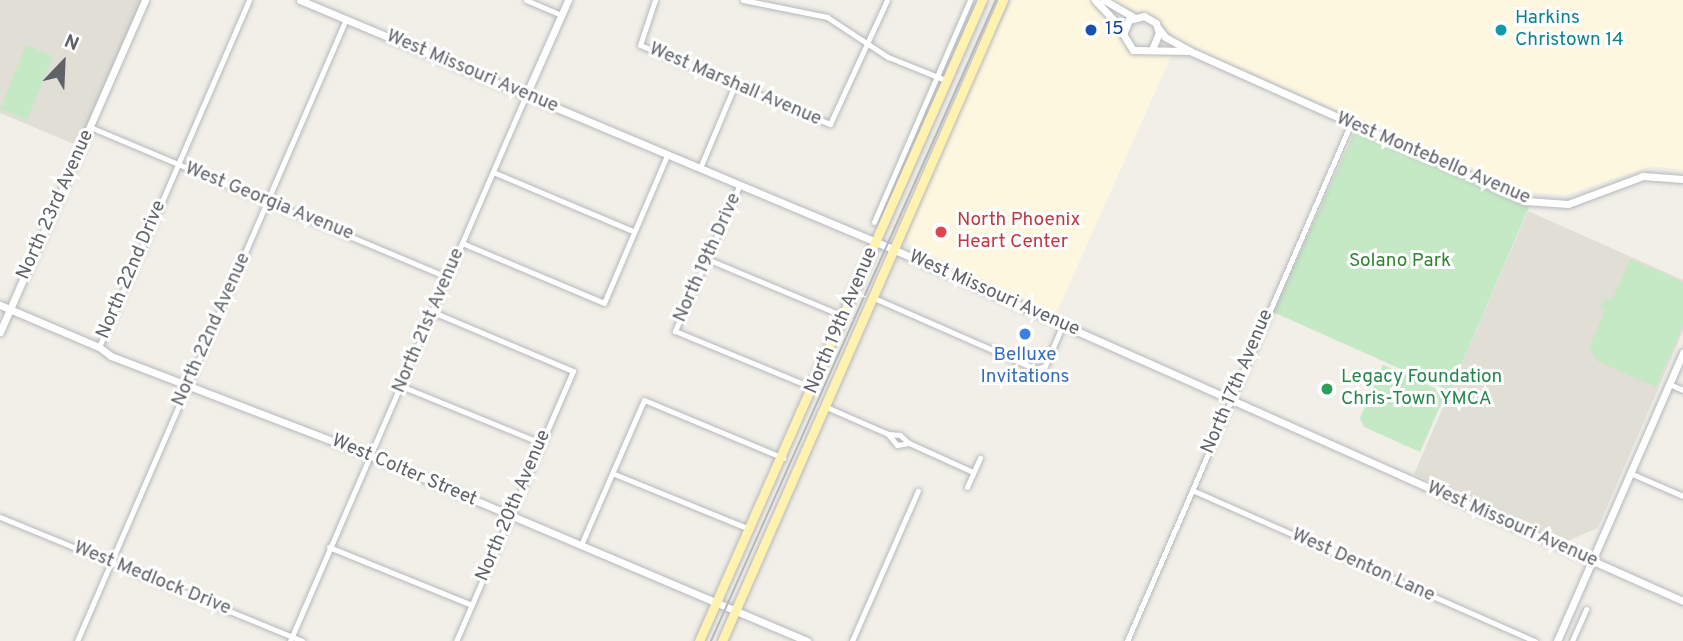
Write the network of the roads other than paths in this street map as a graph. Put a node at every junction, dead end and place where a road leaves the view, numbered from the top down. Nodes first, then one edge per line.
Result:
1 (145, 0) edge
2 (249, 0) edge
3 (300, 0) edge
4 (526, 0) edge
5 (568, 0) edge
6 (655, 0) edge
7 (743, 0) edge
8 (887, 0) edge
9 (970, 0) edge
10 (982, 0) edge
11 (1003, 0) edge
12 (1095, 0) edge
13 (1104, 0) edge
14 (562, 15) junction
15 (1133, 17) junction
16 (346, 19) junction
17 (1158, 28) junction
18 (1123, 30) junction
19 (868, 43) junction
20 (1153, 47) junction
21 (1190, 51) junction
22 (936, 77) junction
23 (948, 81) junction
24 (734, 87) junction
25 (526, 94) junction
26 (1351, 123) junction
27 (90, 127) junction
28 (667, 155) junction
29 (178, 164) junction
30 (700, 168) junction
31 (493, 172) junction
32 (1683, 179) edge
33 (740, 184) junction
34 (268, 203) junction
35 (874, 222) dead end
36 (634, 231) junction
37 (876, 242) junction
38 (462, 243) junction
39 (895, 250) junction
40 (707, 259) junction
41 (447, 277) junction
42 (874, 298) junction
43 (0, 305) edge
44 (10, 309) junction
45 (433, 313) junction
46 (845, 317) junction
47 (1063, 324) junction
48 (0, 332) edge
49 (99, 347) junction
50 (1683, 352) edge
51 (188, 383) junction
52 (1669, 384) junction
53 (401, 386) junction
54 (814, 388) junction
55 (1683, 390) edge
56 (1230, 400) junction
57 (824, 406) junction
58 (888, 434) junction
59 (541, 443) junction
60 (909, 443) junction
61 (370, 456) junction
62 (783, 458) junction
63 (980, 458) dead end
64 (973, 472) junction
65 (612, 473) junction
66 (1630, 473) junction
67 (967, 487) dead end
68 (1192, 490) junction
69 (918, 491) dead end
70 (1683, 496) edge
71 (509, 516) junction
72 (0, 517) edge
73 (750, 529) junction
74 (581, 545) junction
75 (329, 547) junction
76 (1592, 561) junction
77 (112, 562) junction
78 (717, 601) junction
79 (1683, 601) edge
80 (472, 605) junction
81 (1586, 609) dead end
82 (736, 610) junction
83 (291, 639) edge
84 (78, 641) edge
85 (303, 641) edge
86 (456, 641) edge
87 (699, 641) edge
88 (722, 641) edge
89 (807, 641) edge
90 (852, 641) edge
91 (1127, 641) edge
92 (1535, 641) edge
93 (1558, 641) edge
94 (1572, 641) edge

1 - 27 street, North 23rd Avenue
2 - 29 street, North 22nd Drive
3 - 16 street, West Missouri Avenue
4 - 14 street
5 - 14 street, North 21st Avenue
6 - 24 street, West Marshall Avenue
7 - 19 street
8 - 19 street
9 - 22 street, North 19th Avenue
10 - 23 main road, North 19th Avenue
11 - 39 main road, North 19th Avenue
12 - 18 street
13 - 15 street
14 - 25 street, North 21st Avenue
15 - 17 street
15 - 18 street
16 - 25 street, West Missouri Avenue
16 - 34 street, North 22nd Avenue
17 - 20 street
17 - 21 street, West Montebello Avenue
18 - 20 street, West Montebello Avenue
19 - 22 street
19 - 24 street, West Marshall Avenue
20 - 21 street, West Montebello Avenue
21 - 26 street, West Montebello Avenue
22 - 23 street
22 - 35 street, North 19th Avenue
23 - 37 main road, North 19th Avenue
24 - 30 street
25 - 28 street, West Missouri Avenue
25 - 31 street, North 21st Avenue
26 - 32 street, West Montebello Avenue
26 - 56 street, North 17th Avenue
27 - 29 street, West Georgia Avenue
27 - 44 street, North 23rd Avenue
28 - 30 street, West Missouri Avenue
28 - 36 street
29 - 34 street, West Georgia Avenue
29 - 49 street, North 22nd Drive
30 - 33 street, West Missouri Avenue
31 - 36 street
31 - 38 street, North 21st Avenue
33 - 37 street, West Missouri Avenue
33 - 40 street, North 19th Drive
34 - 41 street, West Georgia Avenue
34 - 51 street, North 22nd Avenue
36 - 38 street
37 - 39 street, West Missouri Avenue
37 - 46 main road, North 19th Avenue
38 - 41 street, North 21st Avenue
39 - 42 main road, North 19th Avenue
39 - 47 street, West Missouri Avenue
40 - 46 street
40 - 54 street, North 19th Drive
41 - 45 street, North 21st Avenue
42 - 47 street
42 - 57 main road, North 19th Avenue
43 - 44 street, West Colter Street
44 - 48 street, North 23rd Avenue
44 - 49 street, West Colter Street
45 - 53 street, North 21st Avenue
45 - 59 street, North 20th Avenue
46 - 54 main road, North 19th Avenue
47 - 56 street, West Missouri Avenue
49 - 51 street, West Colter Street
50 - 52 street
51 - 61 street, West Colter Street
51 - 77 street, North 22nd Avenue
52 - 55 street
52 - 66 street
53 - 59 street
53 - 61 street, North 21st Avenue
54 - 62 main road, North 19th Avenue
56 - 68 street, North 17th Avenue
56 - 76 street, West Missouri Avenue
57 - 58 street
57 - 82 main road, North 19th Avenue
58 - 60 street
58 - 60 street
59 - 71 street, North 20th Avenue
60 - 64 street
61 - 71 street, West Colter Street
61 - 75 street, North 21st Avenue
62 - 65 street
62 - 73 main road, North 19th Avenue
63 - 64 street
64 - 67 street
65 - 73 street
65 - 74 street
66 - 70 street
66 - 76 street
68 - 91 street, North 17th Avenue
68 - 92 street, West Denton Lane
69 - 90 street
71 - 74 street, West Colter Street
71 - 80 street, North 20th Avenue
72 - 77 street, West Medlock Drive
73 - 78 main road, North 19th Avenue
74 - 78 street, West Colter Street
75 - 80 street
75 - 83 street, North 21st Avenue
76 - 79 street, West Missouri Avenue
76 - 93 street
77 - 83 street, West Medlock Drive
77 - 84 street, North 22nd Avenue
78 - 82 street, West Colter Street
78 - 87 main road, North 19th Avenue
80 - 86 street, North 20th Avenue
81 - 94 street
82 - 88 main road, North 19th Avenue
82 - 89 street, West Colter Street
83 - 85 street, West Medlock Drive

